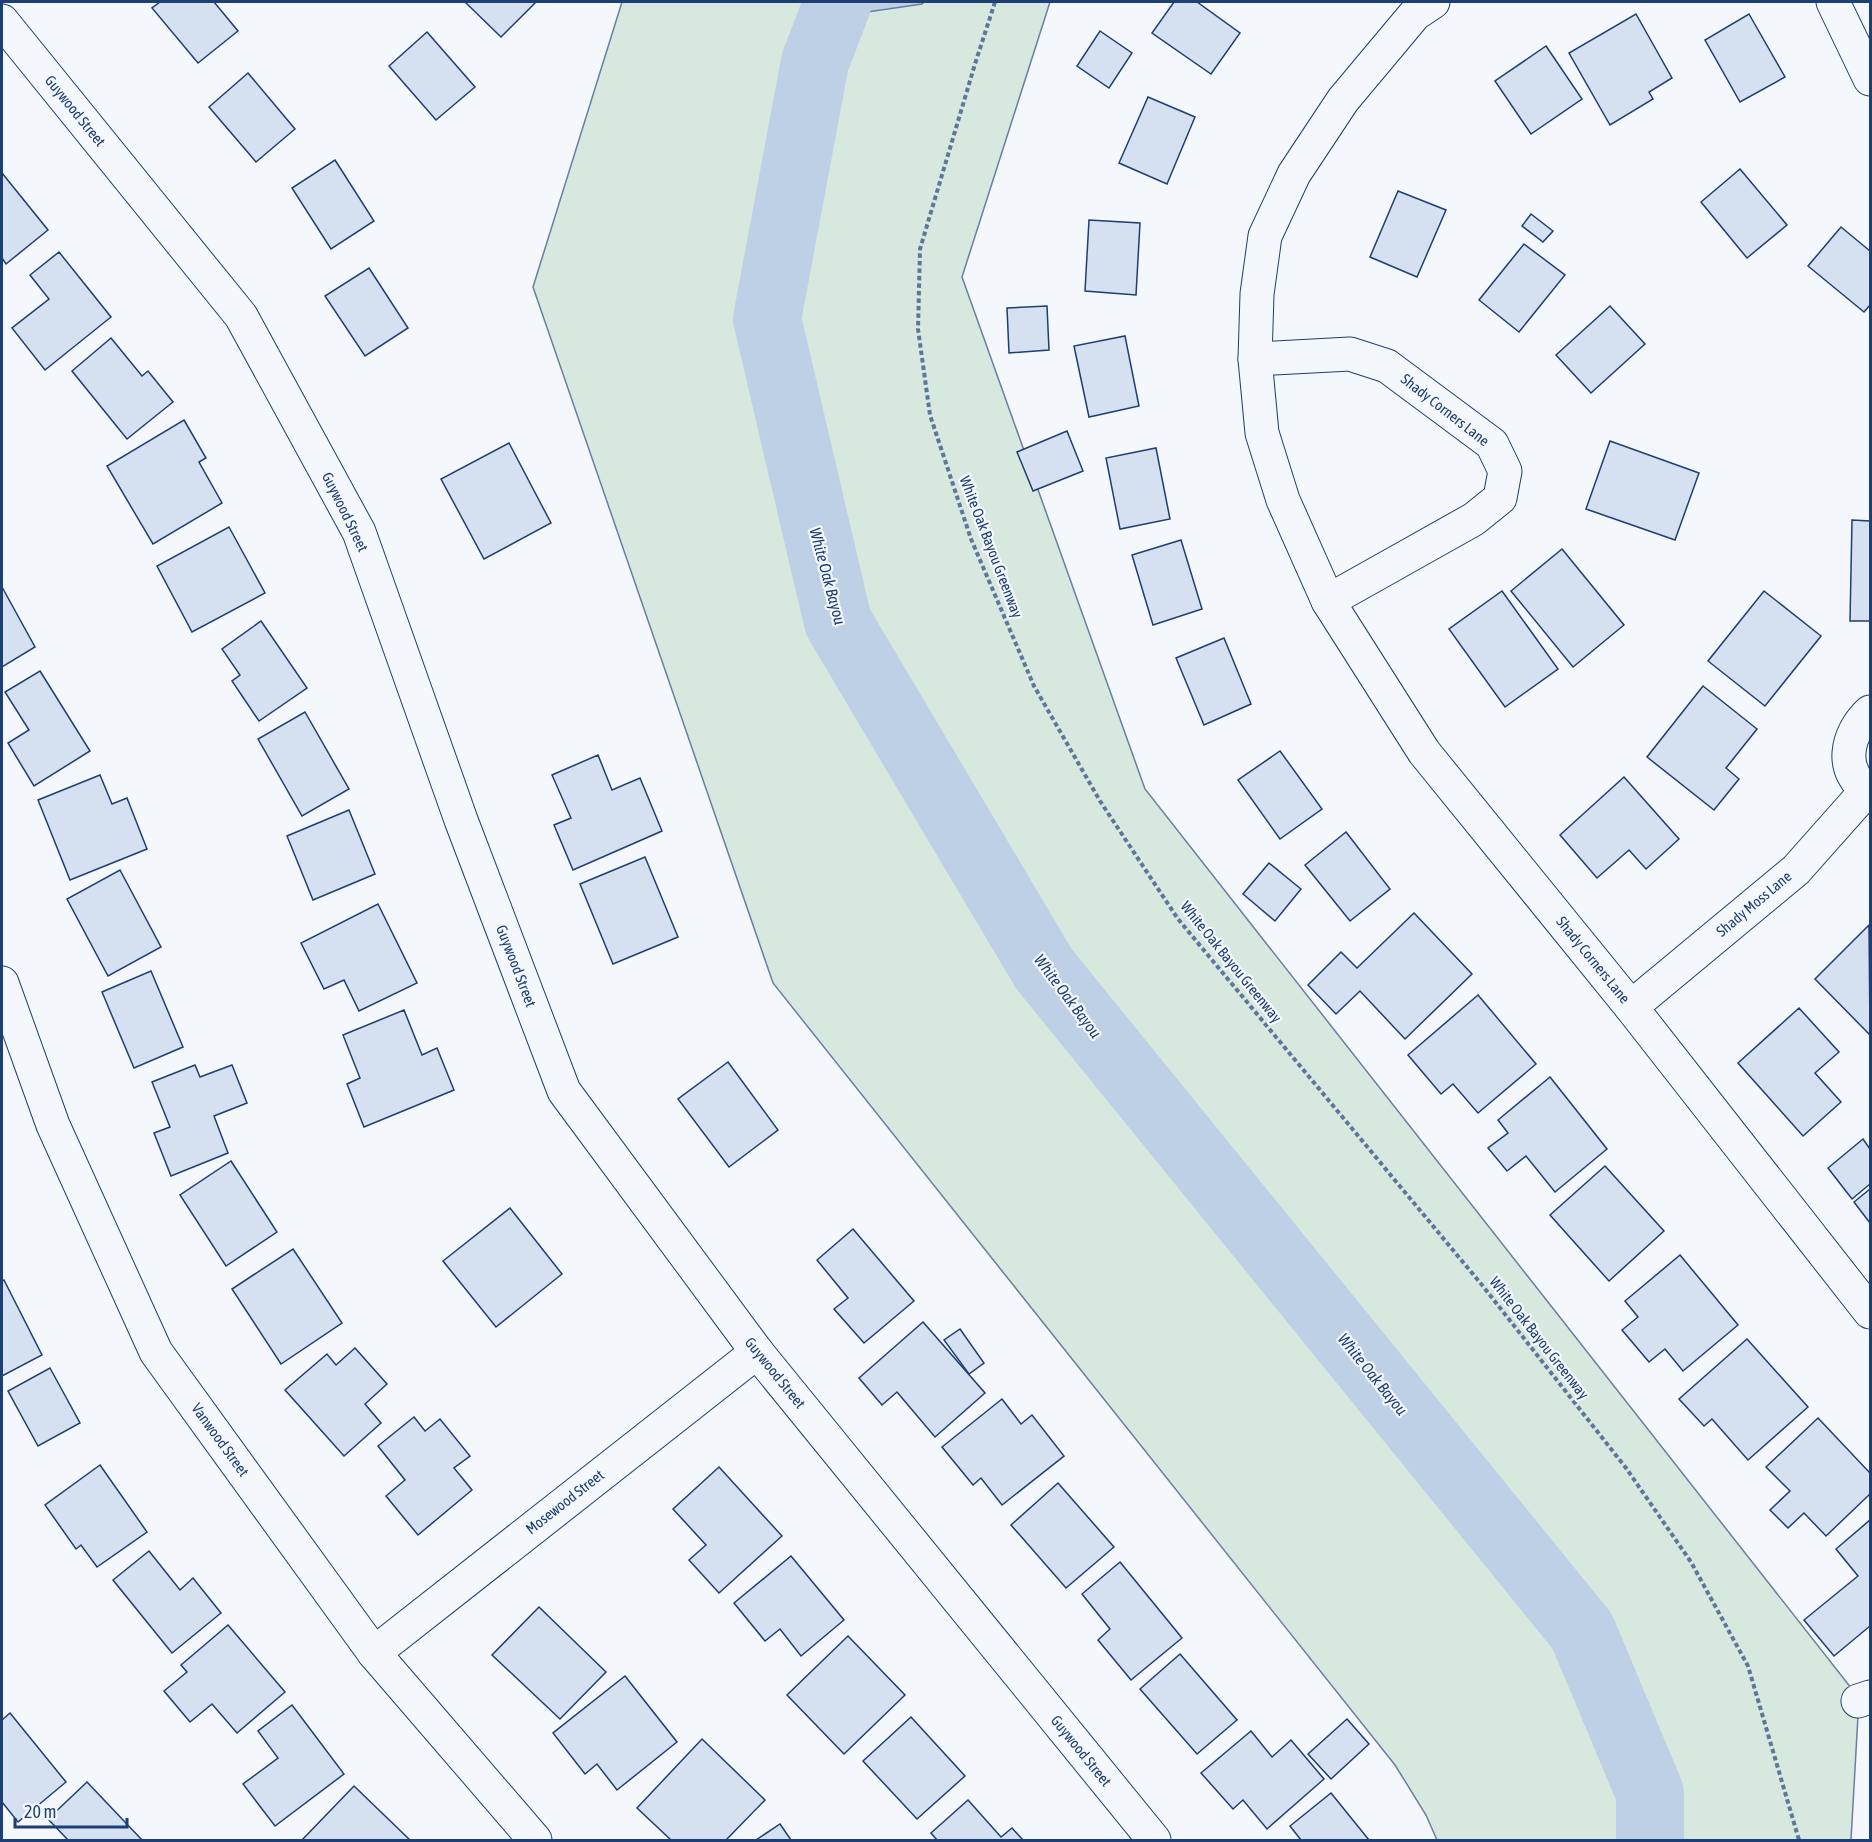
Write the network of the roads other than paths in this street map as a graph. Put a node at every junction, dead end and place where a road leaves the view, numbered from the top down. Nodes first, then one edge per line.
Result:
1 (22, 2) edge
2 (1833, 2) edge
3 (1418, 6) edge
4 (2, 21) edge
5 (1870, 79) edge
6 (1255, 358) junction
7 (1328, 601) junction
8 (1870, 712) edge
9 (1869, 791) edge
10 (2, 983) edge
11 (1631, 1007) junction
12 (1870, 1312) edge
13 (757, 1352) junction
14 (374, 1653) junction
15 (535, 1840) edge
16 (1154, 1840) edge

1 - 4 street
2 - 5 street
3 - 6 street, Shady Corners Lane
4 - 13 street, Guywood Street
6 - 7 street, Shady Corners Lane
6 - 7 street, Shady Corners Lane
7 - 11 street, Shady Corners Lane
8 - 9 street, Shady Moss Lane
9 - 11 street, Shady Moss Lane
10 - 14 street, Vanwood Street
11 - 12 street, Shady Corners Lane
13 - 14 street, Mosewood Street
13 - 16 street, Guywood Street
14 - 15 street, Vanwood Street

